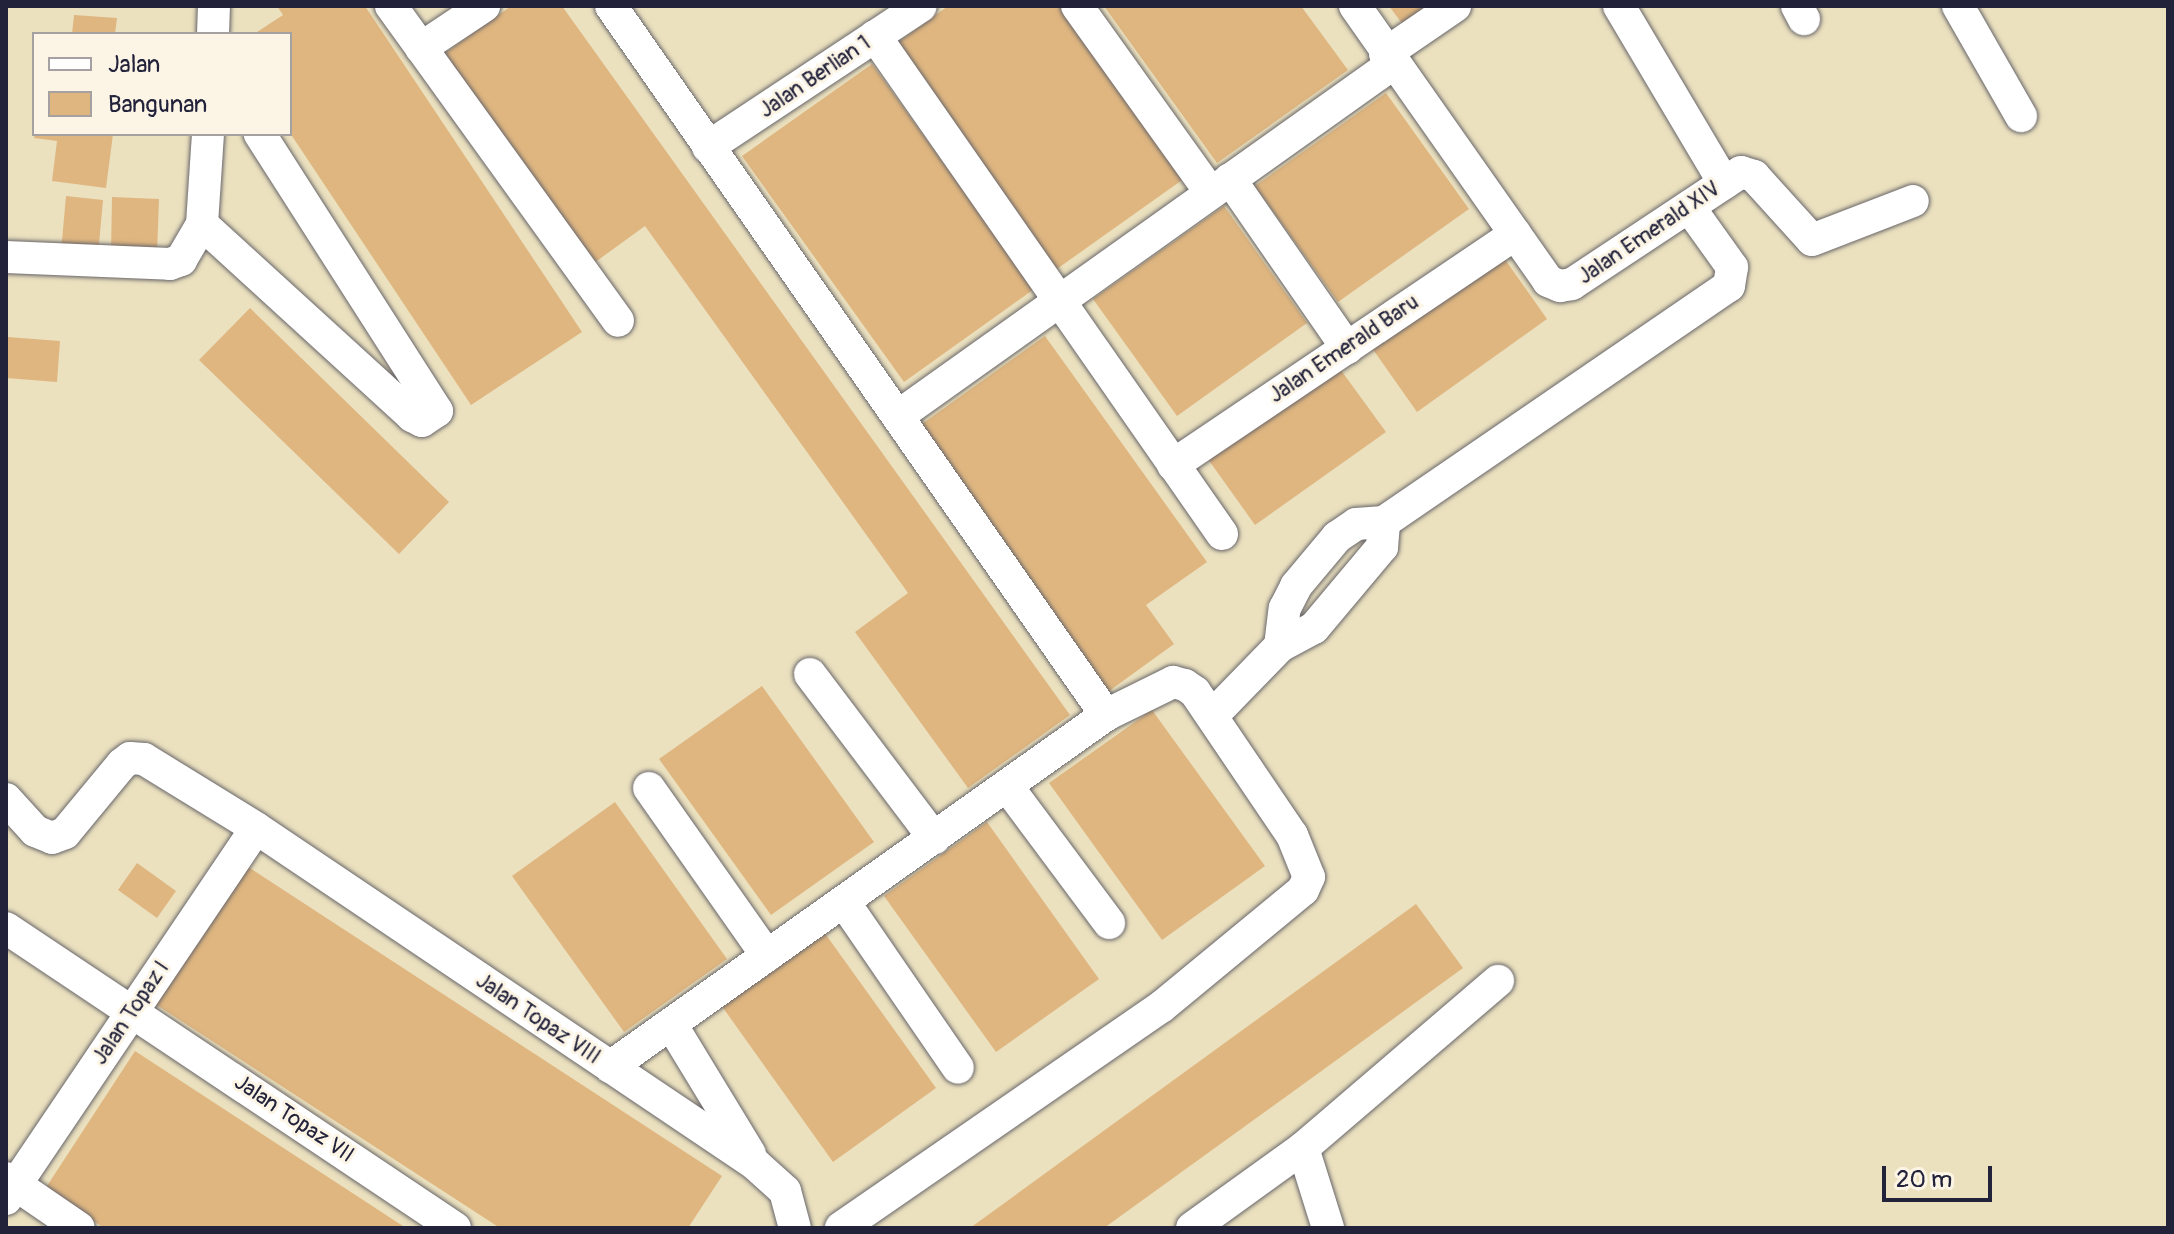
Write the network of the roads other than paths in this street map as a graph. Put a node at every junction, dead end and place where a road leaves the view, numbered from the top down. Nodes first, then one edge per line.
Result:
1 (214, 6) edge
2 (391, 6) edge
3 (484, 6) edge
4 (611, 6) edge
5 (921, 6) edge
6 (1077, 6) edge
7 (1355, 6) edge
8 (1455, 6) edge
9 (1619, 6) edge
10 (1958, 6) edge
11 (213, 32) edge
12 (875, 36) junction
13 (421, 48) junction
14 (1390, 58) junction
15 (2021, 116) dead end
16 (208, 136) edge
17 (261, 136) edge
18 (708, 147) junction
19 (1724, 183) junction
20 (1220, 186) junction
21 (1913, 201) dead end
22 (1689, 207) junction
23 (202, 224) junction
24 (1515, 234) junction
25 (6, 257) edge
26 (1057, 303) junction
27 (618, 321) dead end
28 (1347, 348) junction
29 (898, 416) junction
30 (1173, 465) junction
31 (1222, 534) dead end
32 (810, 674) dead end
33 (1106, 715) junction
34 (1212, 716) junction
35 (1007, 786) junction
36 (649, 788) dead end
37 (6, 799) edge
38 (256, 828) junction
39 (934, 838) junction
40 (844, 902) junction
41 (1109, 923) dead end
42 (6, 928) edge
43 (767, 956) junction
44 (1498, 981) dead end
45 (133, 1010) junction
46 (671, 1024) junction
47 (610, 1067) junction
48 (958, 1068) dead end
49 (1303, 1148) junction
50 (755, 1164) junction
51 (9, 1187) edge
52 (79, 1228) edge
53 (455, 1228) edge
54 (795, 1228) edge
55 (841, 1228) edge
56 (1192, 1228) edge
57 (1328, 1228) edge

1 - 11 street
2 - 13 street
3 - 13 street
4 - 18 street
5 - 12 street, Jalan Berlian 1
6 - 20 street
7 - 14 street, Jalan Emerald XIV
8 - 14 street
9 - 19 street
10 - 15 street
12 - 18 street, Jalan Berlian 1
12 - 26 street
13 - 27 street
14 - 20 street
14 - 24 street, Jalan Emerald XIV
16 - 23 street
17 - 23 street
18 - 29 street
19 - 21 street, Jalan Emerald XIV
19 - 22 street, Jalan Emerald XIV
20 - 26 street
20 - 28 street
22 - 24 street, Jalan Emerald XIV
22 - 34 street
23 - 25 street
24 - 28 street, Jalan Emerald Baru
26 - 29 street
26 - 30 street
28 - 30 street, Jalan Emerald Baru
29 - 33 street
30 - 31 street
32 - 39 street
33 - 34 street
33 - 35 street
34 - 55 street
35 - 39 street
35 - 41 street
36 - 43 street
37 - 38 street, Jalan Topaz VIII
38 - 45 street, Jalan Topaz I
38 - 47 street, Jalan Topaz VIII
39 - 40 street
40 - 43 street
40 - 48 street
42 - 45 street, Jalan Topaz VII
43 - 46 street
44 - 49 street
45 - 51 street, Jalan Topaz I
45 - 53 street, Jalan Topaz VII
46 - 47 street
46 - 50 street
47 - 50 street, Jalan Topaz VIII
49 - 56 street
49 - 57 street
50 - 54 street, Jalan Topaz VIII
51 - 52 street

